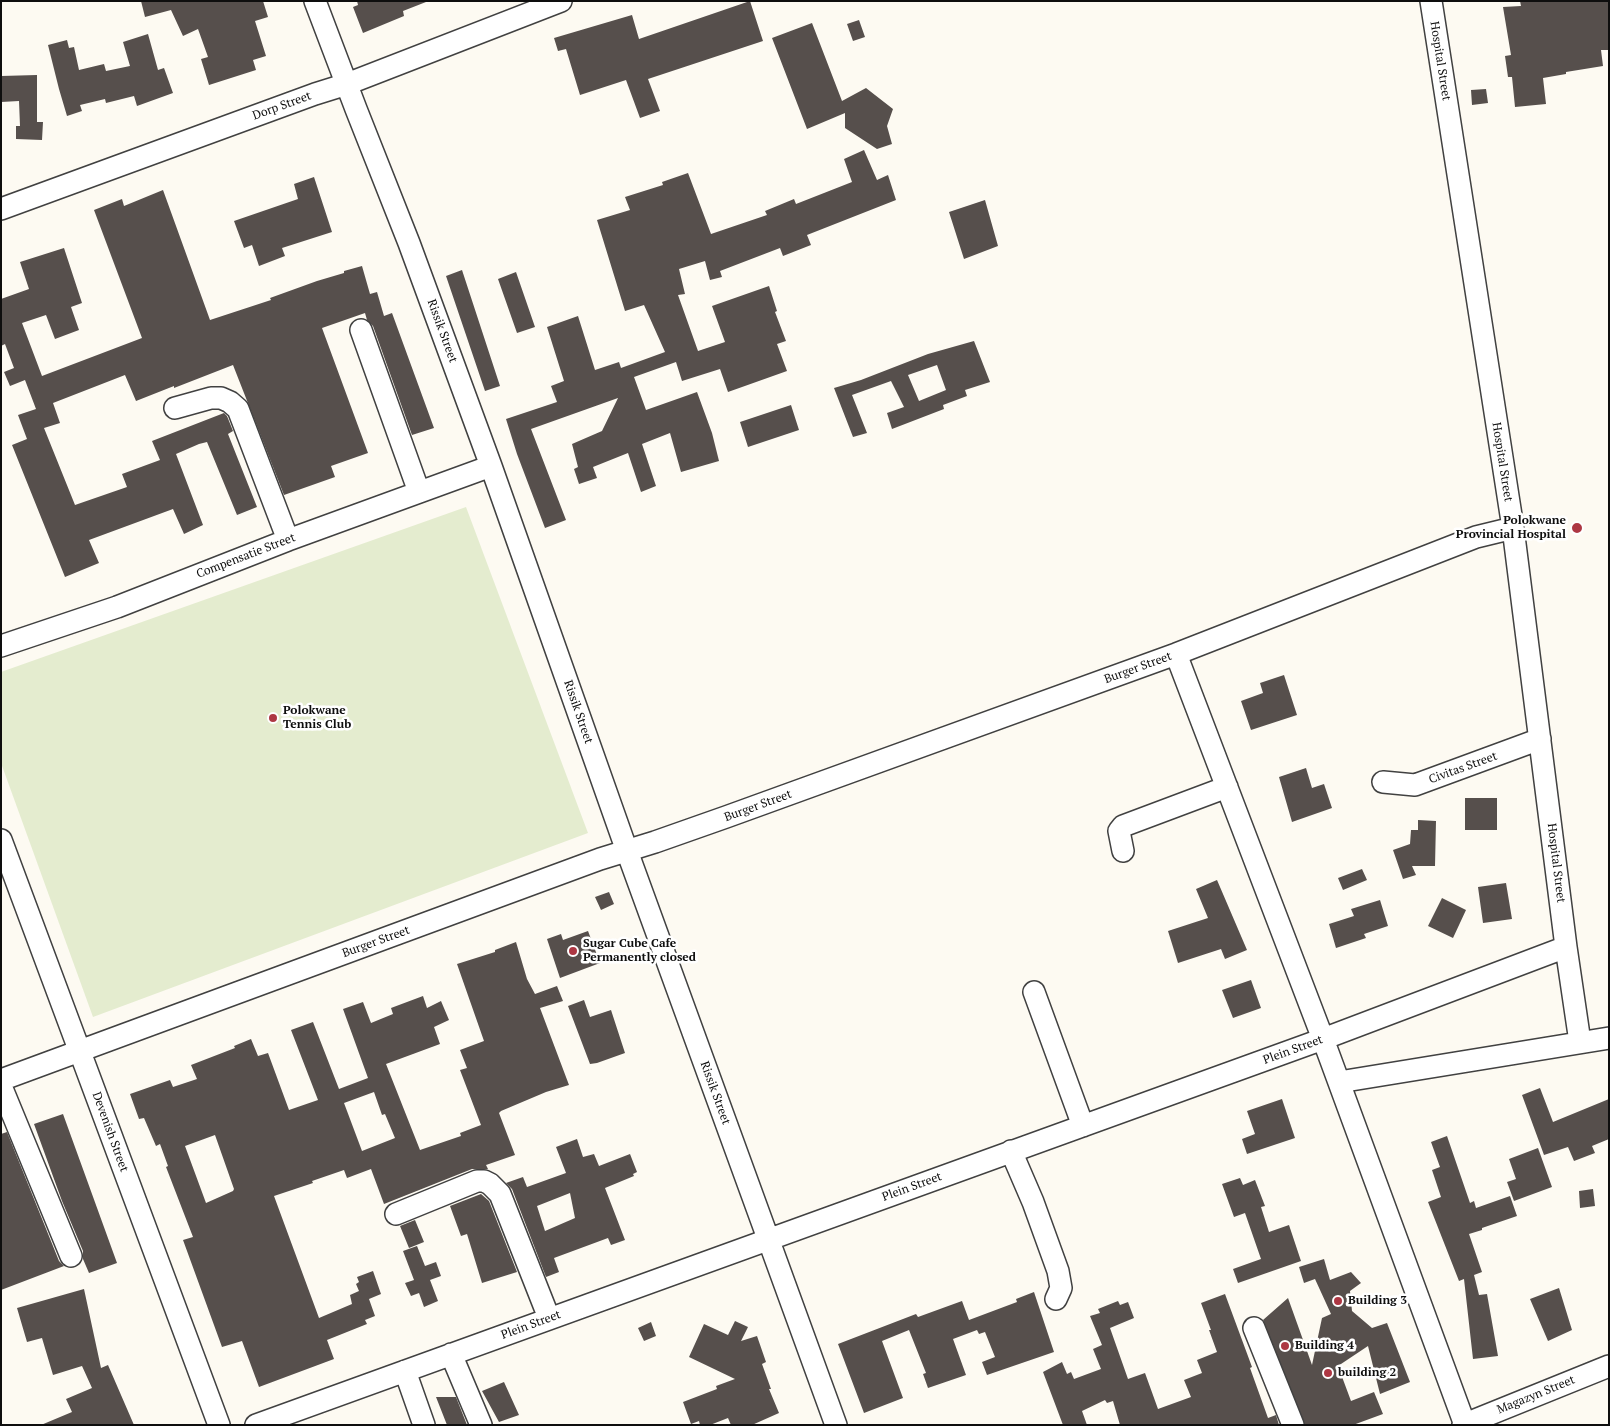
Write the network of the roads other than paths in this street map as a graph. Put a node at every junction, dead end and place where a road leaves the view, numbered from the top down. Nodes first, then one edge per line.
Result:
1 (315, 1) edge
2 (561, 1) edge
3 (1431, 1) edge
4 (347, 84) junction
5 (1, 209) edge
6 (360, 330) dead end
7 (175, 408) dead end
8 (491, 466) junction
9 (419, 492) junction
10 (1512, 528) junction
11 (288, 540) junction
12 (1, 646) edge
13 (1176, 654) junction
14 (1540, 739) junction
15 (1383, 782) dead end
16 (1227, 787) junction
17 (1, 840) edge
18 (627, 851) junction
19 (1123, 851) dead end
20 (1566, 947) junction
21 (1034, 992) dead end
22 (1609, 1038) edge
23 (1323, 1039) junction
24 (1580, 1042) junction
25 (80, 1052) junction
26 (1, 1080) edge
27 (1339, 1082) junction
28 (1, 1086) edge
29 (8, 1120) edge
30 (1083, 1126) junction
31 (1011, 1151) junction
32 (396, 1214) dead end
33 (768, 1239) junction
34 (71, 1256) dead end
35 (1056, 1299) dead end
36 (549, 1318) junction
37 (1254, 1328) dead end
38 (451, 1354) junction
39 (1609, 1366) edge
40 (404, 1371) junction
41 (219, 1425) edge
42 (256, 1425) edge
43 (424, 1425) edge
44 (481, 1425) edge
45 (836, 1425) edge
46 (1293, 1425) edge
47 (1464, 1425) edge

1 - 4 street, Rissik Street
2 - 4 street, Dorp Street
3 - 10 street, Hospital Street
4 - 5 street, Dorp Street
4 - 8 street, Rissik Street
6 - 9 street
7 - 11 street
8 - 9 street, Compensatie Street
8 - 18 street, Rissik Street
9 - 11 street, Compensatie Street
10 - 13 street, Burger Street
10 - 14 street, Hospital Street
11 - 12 street, Compensatie Street
13 - 16 street
13 - 18 street, Burger Street
14 - 15 street, Civitas Street
14 - 20 street, Hospital Street
16 - 19 street
16 - 23 street
17 - 25 street, Devenish Street
18 - 25 street, Burger Street
18 - 33 street, Rissik Street
20 - 23 street, Plein Street
20 - 24 street, Hospital Street
21 - 30 street
22 - 24 street
23 - 27 street
23 - 30 street, Plein Street
24 - 27 street
25 - 26 street, Burger Street
25 - 41 street, Devenish Street
27 - 47 street
28 - 29 street
29 - 34 street
30 - 31 street, Plein Street
31 - 33 street, Plein Street
31 - 35 street
32 - 36 street
33 - 36 street, Plein Street
33 - 45 street, Rissik Street
36 - 38 street, Plein Street
37 - 46 street
38 - 40 street, Plein Street
38 - 44 street
39 - 47 street, Magazyn Street
40 - 42 street, Plein Street
40 - 43 street

